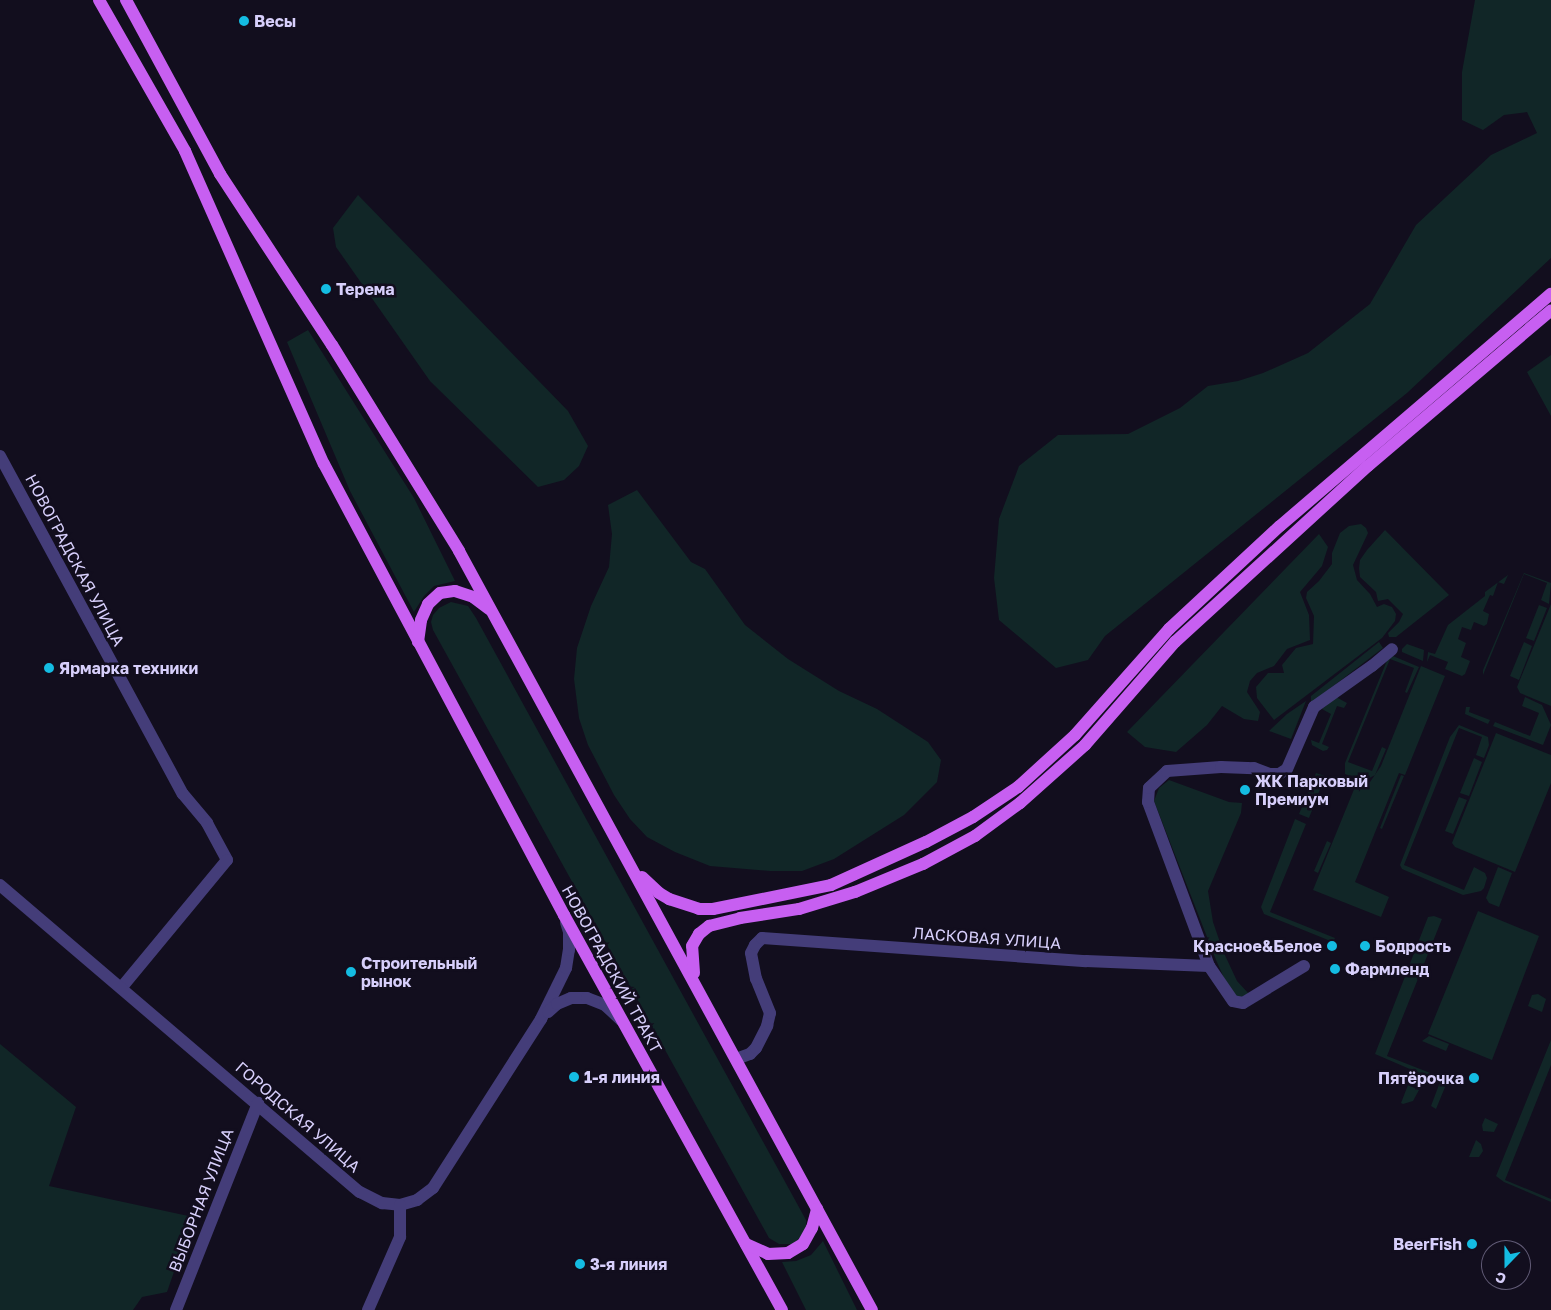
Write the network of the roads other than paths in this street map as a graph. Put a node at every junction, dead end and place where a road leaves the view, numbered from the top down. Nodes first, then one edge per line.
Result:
1 (99, 0) edge
2 (126, 0) edge
3 (1551, 294) edge
4 (1551, 310) edge
5 (0, 456) edge
6 (493, 612) junction
7 (418, 642) junction
8 (1392, 649) dead end
9 (633, 869) junction
10 (0, 885) edge
11 (564, 915) junction
12 (1209, 966) junction
13 (1304, 966) dead end
14 (696, 983) junction
15 (122, 987) junction
16 (541, 1019) junction
17 (621, 1020) junction
18 (736, 1060) junction
19 (258, 1103) junction
20 (400, 1205) junction
21 (817, 1209) junction
22 (746, 1244) junction
23 (176, 1310) edge
24 (368, 1310) edge
25 (782, 1310) edge
26 (872, 1310) edge

1 - 7 main road, НОВОГРАДСКИЙ ТРАКТ
2 - 6 main road
3 - 9 main road
4 - 14 main road
5 - 15 street, НОВОГРАДСКАЯ УЛИЦА
6 - 7 main road
6 - 9 main road
7 - 11 main road, НОВОГРАДСКИЙ ТРАКТ
8 - 12 street
9 - 14 main road
10 - 15 street, ГОРОДСКАЯ УЛИЦА
11 - 16 street
11 - 17 main road, НОВОГРАДСКИЙ ТРАКТ
12 - 13 street
12 - 18 street, ЛАСКОВАЯ УЛИЦА
14 - 18 main road
15 - 19 street, ГОРОДСКАЯ УЛИЦА
16 - 17 street
16 - 20 street
17 - 22 main road, НОВОГРАДСКИЙ ТРАКТ
18 - 21 main road
19 - 20 street, ГОРОДСКАЯ УЛИЦА
19 - 23 street, ВЫБОРНАЯ УЛИЦА
20 - 24 street
21 - 22 main road
21 - 26 main road
22 - 25 main road, НОВОГРАДСКИЙ ТРАКТ

